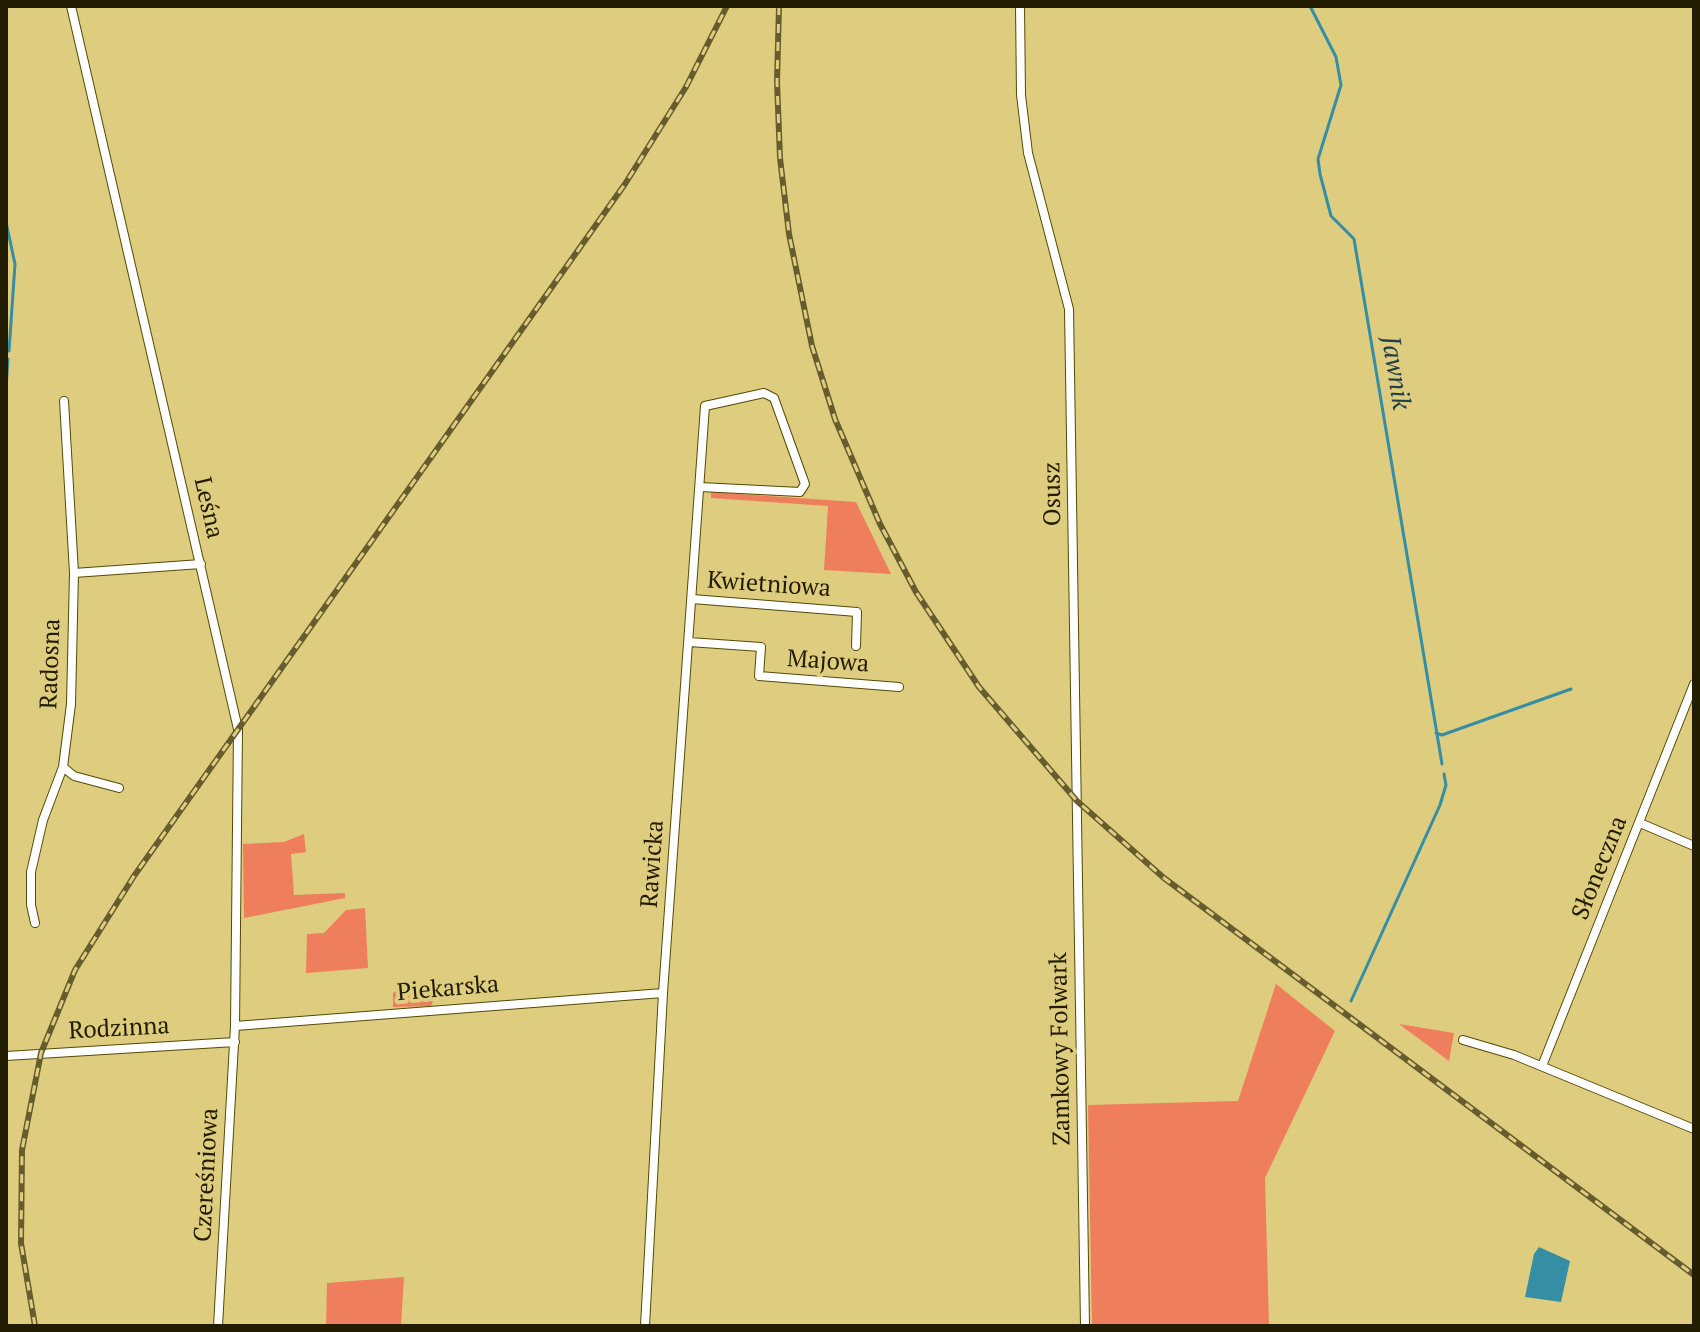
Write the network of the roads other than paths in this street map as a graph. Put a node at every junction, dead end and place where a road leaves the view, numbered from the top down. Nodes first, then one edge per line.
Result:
1 (71, 6) edge
2 (1020, 6) edge
3 (64, 401) dead end
4 (700, 487) junction
5 (201, 564) junction
6 (74, 573) junction
7 (692, 599) junction
8 (689, 642) junction
9 (856, 646) dead end
10 (1694, 684) edge
11 (899, 687) dead end
12 (63, 767) junction
13 (1077, 771) joint
14 (119, 788) dead end
15 (1640, 823) junction
16 (1694, 846) edge
17 (35, 923) dead end
18 (663, 993) junction
19 (235, 1026) junction
20 (1463, 1040) dead end
21 (235, 1042) junction
22 (6, 1056) edge
23 (1542, 1066) junction
24 (1694, 1129) edge
25 (218, 1326) edge
26 (645, 1326) edge
27 (1085, 1326) edge

1 - 5 street, Leśna
2 - 13 street, Osusz
3 - 6 street, Radosna
4 - 4 street, Rawicka
4 - 7 street, Rawicka
5 - 6 street
5 - 19 street, Leśna
6 - 12 street, Radosna
7 - 8 street, Rawicka
7 - 9 street, Kwietniowa
8 - 11 street, Majowa
8 - 18 street, Rawicka
10 - 15 street, Słoneczna
12 - 14 street
12 - 17 street, Radosna
13 - 27 street, Zamkowy Folwark
15 - 16 street
15 - 23 street, Słoneczna
18 - 19 street, Piekarska
18 - 26 street, Rawicka
19 - 21 street, Czereśniowa
20 - 23 street
21 - 22 street, Rodzinna
21 - 25 street, Czereśniowa
23 - 24 street

